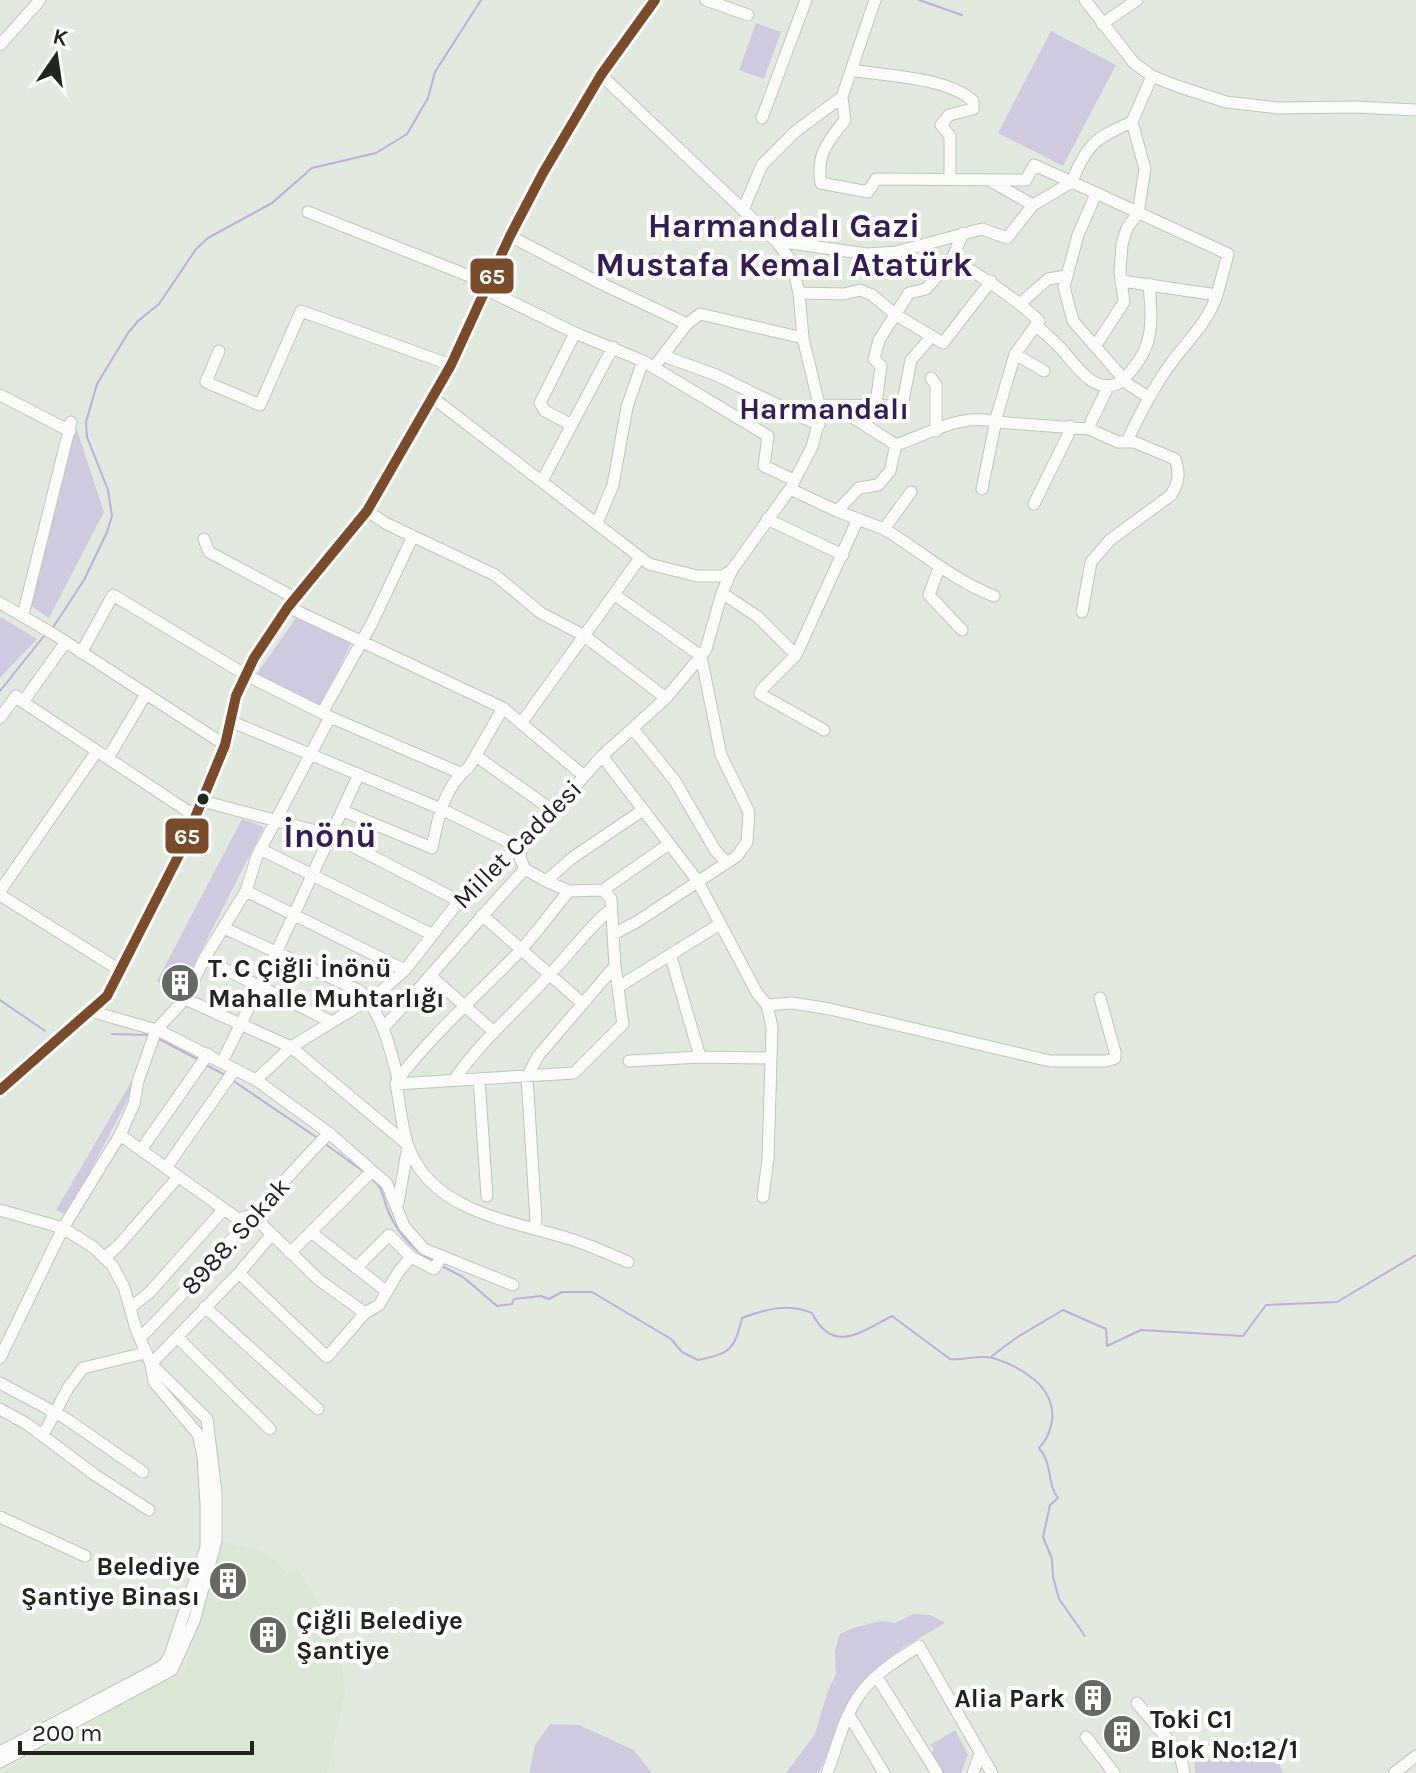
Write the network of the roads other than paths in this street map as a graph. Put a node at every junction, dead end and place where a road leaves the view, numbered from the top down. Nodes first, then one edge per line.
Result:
1 (40, 0) edge
2 (655, 0) edge
3 (706, 0) edge
4 (806, 0) edge
5 (875, 0) edge
6 (1085, 0) edge
7 (1137, 0) edge
8 (748, 15) dead end
9 (1102, 24) junction
10 (0, 45) edge
11 (851, 70) junction
12 (601, 75) junction
13 (1152, 76) junction
14 (842, 97) junction
15 (1416, 110) edge
16 (762, 118) dead end
17 (1132, 122) junction
18 (950, 178) junction
19 (989, 180) junction
20 (1026, 180) junction
21 (1072, 182) junction
22 (1096, 194) junction
23 (1028, 202) junction
24 (743, 210) junction
25 (308, 212) dead end
26 (1138, 213) junction
27 (963, 233) junction
28 (510, 236) junction
29 (776, 241) junction
30 (952, 259) junction
31 (1066, 276) junction
32 (991, 281) junction
33 (1122, 281) junction
34 (1149, 284) junction
35 (486, 286) junction
36 (799, 293) junction
37 (1217, 295) junction
38 (1021, 303) junction
39 (896, 315) junction
40 (687, 324) junction
41 (1036, 325) junction
42 (575, 333) junction
43 (932, 336) junction
44 (803, 338) junction
45 (1096, 345) junction
46 (613, 347) junction
47 (219, 351) dead end
48 (1015, 354) junction
49 (664, 356) junction
50 (648, 364) junction
51 (451, 365) junction
52 (1044, 371) dead end
53 (931, 378) dead end
54 (1124, 379) junction
55 (1108, 387) junction
56 (0, 395) edge
57 (1148, 397) junction
58 (433, 398) junction
59 (876, 404) junction
60 (820, 414) junction
61 (993, 419) junction
62 (1091, 422) junction
63 (572, 425) junction
64 (1070, 426) junction
65 (936, 431) junction
66 (1131, 440) junction
67 (896, 445) junction
68 (542, 481) junction
69 (792, 484) junction
70 (982, 489) dead end
71 (911, 492) dead end
72 (1034, 504) dead end
73 (367, 511) junction
74 (837, 511) junction
75 (767, 519) junction
76 (858, 519) junction
77 (597, 523) junction
78 (884, 529) junction
79 (413, 536) junction
80 (204, 539) dead end
81 (843, 555) junction
82 (640, 558) junction
83 (939, 568) junction
84 (732, 570) junction
85 (722, 593) junction
86 (615, 595) junction
87 (994, 596) dead end
88 (292, 602) junction
89 (1, 605) edge
90 (1082, 612) dead end
91 (23, 615) junction
92 (962, 630) dead end
93 (583, 635) junction
94 (60, 639) junction
95 (361, 641) junction
96 (81, 653) junction
97 (796, 655) junction
98 (701, 656) junction
99 (246, 675) junction
100 (146, 694) junction
101 (666, 698) junction
102 (23, 702) junction
103 (503, 708) junction
104 (326, 715) junction
105 (0, 718) edge
106 (230, 721) junction
107 (522, 722) junction
108 (633, 729) junction
109 (824, 730) dead end
110 (225, 745) junction
111 (102, 754) junction
112 (310, 755) junction
113 (476, 756) junction
114 (602, 756) junction
115 (460, 773) junction
116 (359, 774) junction
117 (584, 776) junction
118 (202, 801) junction
119 (439, 808) junction
120 (552, 810) junction
121 (643, 810) junction
122 (343, 811) junction
123 (195, 816) junction
124 (276, 819) junction
125 (331, 835) junction
126 (669, 844) junction
127 (521, 848) junction
128 (260, 849) junction
129 (727, 863) junction
130 (525, 869) junction
131 (312, 875) junction
132 (697, 880) junction
133 (546, 881) junction
134 (603, 890) junction
135 (246, 891) junction
136 (569, 891) junction
137 (0, 893) edge
138 (459, 901) junction
139 (611, 909) junction
140 (294, 914) junction
141 (482, 915) junction
142 (720, 924) junction
143 (224, 928) junction
144 (431, 934) junction
145 (614, 934) junction
146 (521, 949) junction
147 (276, 953) junction
148 (671, 957) junction
149 (204, 959) junction
150 (615, 966) junction
151 (405, 970) junction
152 (121, 971) junction
153 (551, 974) junction
154 (432, 977) junction
155 (259, 986) junction
156 (618, 987) junction
157 (1100, 998) dead end
158 (185, 999) junction
159 (368, 1000) junction
160 (582, 1003) junction
161 (767, 1005) junction
162 (466, 1007) junction
163 (90, 1011) junction
164 (332, 1022) junction
165 (239, 1023) junction
166 (383, 1028) junction
167 (156, 1030) junction
168 (493, 1031) junction
169 (291, 1047) junction
170 (700, 1057) junction
171 (771, 1058) junction
172 (205, 1060) junction
173 (629, 1061) dead end
174 (222, 1062) junction
175 (231, 1075) junction
176 (527, 1077) junction
177 (479, 1079) junction
178 (256, 1080) junction
179 (454, 1080) junction
180 (397, 1081) junction
181 (0, 1090) edge
182 (329, 1133) junction
183 (120, 1135) junction
184 (408, 1145) junction
185 (141, 1150) junction
186 (166, 1168) junction
187 (369, 1175) junction
188 (178, 1177) junction
189 (487, 1196) dead end
190 (763, 1197) dead end
191 (397, 1205) junction
192 (224, 1209) junction
193 (0, 1210) edge
194 (252, 1215) junction
195 (536, 1221) dead end
196 (63, 1228) junction
197 (311, 1232) junction
198 (272, 1234) junction
199 (290, 1253) junction
200 (411, 1257) junction
201 (104, 1258) junction
202 (439, 1261) junction
203 (628, 1262) dead end
204 (356, 1268) junction
205 (239, 1273) junction
206 (513, 1285) dead end
207 (386, 1291) junction
208 (205, 1307) junction
209 (130, 1308) junction
210 (365, 1313) junction
211 (177, 1337) junction
212 (140, 1338) junction
213 (0, 1358) edge
214 (148, 1358) junction
215 (0, 1383) edge
216 (0, 1409) edge
217 (318, 1409) dead end
218 (55, 1412) junction
219 (270, 1429) dead end
220 (43, 1435) junction
221 (143, 1472) dead end
222 (149, 1510) dead end
223 (0, 1517) edge
224 (85, 1556) dead end
225 (877, 1677) junction
226 (1137, 1703) dead end
227 (849, 1715) junction
228 (1086, 1737) dead end
229 (1276, 1745) dead end
230 (0, 1752) edge
231 (980, 1754) junction
232 (1180, 1754) junction
233 (1416, 1756) edge
234 (0, 1762) edge
235 (827, 1773) edge
236 (884, 1773) edge
237 (937, 1773) edge
238 (973, 1773) edge
239 (992, 1773) edge
240 (1114, 1773) edge
241 (1184, 1773) edge
242 (1394, 1773) edge

1 - 10 street
2 - 12 main road
3 - 8 street
4 - 16 street
5 - 11 street
6 - 9 street
7 - 9 street
9 - 13 street
11 - 14 street
11 - 18 street
12 - 24 street
12 - 28 main road
13 - 15 street
13 - 17 street
14 - 18 street
14 - 24 street
17 - 21 street
17 - 26 street
18 - 19 street
19 - 20 street
19 - 23 street
20 - 21 street
20 - 23 street
21 - 22 street
21 - 23 street
22 - 26 street
22 - 31 street
23 - 27 street
24 - 29 street
25 - 35 street
26 - 33 street
26 - 37 street
27 - 29 street
27 - 30 street
28 - 35 main road
28 - 40 street
29 - 36 street
30 - 32 street
30 - 39 street
31 - 38 street
31 - 45 street
32 - 38 street
32 - 43 street
33 - 34 street
33 - 45 street
34 - 37 street
34 - 54 street
35 - 42 street
35 - 51 main road
36 - 39 street
36 - 44 street
37 - 57 street
38 - 41 street
39 - 43 street
39 - 59 street
40 - 44 street
40 - 49 street
41 - 48 street
41 - 55 street
42 - 46 street
42 - 63 street
43 - 59 street
44 - 60 street
45 - 54 street
46 - 50 street
46 - 63 street
47 - 51 street
48 - 52 street
48 - 61 street
49 - 50 street
49 - 60 street
50 - 69 street
50 - 77 street
51 - 58 main road
53 - 65 street
54 - 55 street
54 - 57 street
55 - 62 street
56 - 91 street
57 - 66 street
58 - 68 street
58 - 73 main road
59 - 60 street
60 - 67 street
60 - 69 street, Millet Caddesi
61 - 62 street
61 - 64 street
61 - 65 street
61 - 70 street
62 - 66 street
63 - 68 street
64 - 66 street
64 - 72 street
65 - 67 street
66 - 90 street
67 - 74 street
68 - 77 street
69 - 74 street
69 - 75 street, Millet Caddesi
71 - 78 street
73 - 79 street
73 - 88 main road
74 - 76 street
75 - 81 street
75 - 84 street, Millet Caddesi
76 - 78 street
76 - 81 street
77 - 82 street
78 - 83 street
79 - 93 street
79 - 95 street
80 - 88 street
81 - 97 street
82 - 84 street
82 - 86 street
83 - 87 street
83 - 92 street
84 - 85 street, Millet Caddesi
85 - 97 street
85 - 98 street, Millet Caddesi
86 - 93 street
86 - 98 street
88 - 95 street
88 - 99 main road
89 - 91 street
91 - 94 street
93 - 101 street
93 - 107 street
94 - 96 street
94 - 102 street
95 - 103 street
95 - 104 street
96 - 99 street
96 - 100 street
97 - 109 street
98 - 101 street, Millet Caddesi
98 - 129 street
99 - 104 street
99 - 106 main road
100 - 110 street
100 - 111 street
101 - 108 street, Millet Caddesi
102 - 105 street
102 - 111 street
103 - 107 street
103 - 113 street
104 - 112 street
104 - 115 street
106 - 110 main road
106 - 112 street
107 - 117 street
108 - 114 street, Millet Caddesi
108 - 129 street
110 - 118 main road
111 - 123 street
111 - 137 street
112 - 116 street
112 - 124 street
113 - 115 street
113 - 120 street
114 - 117 street, Millet Caddesi
114 - 121 street
115 - 119 street
116 - 119 street
116 - 122 street
117 - 120 street, Millet Caddesi
118 - 123 main road
118 - 124 street
119 - 122 street
119 - 127 street
120 - 127 street, Millet Caddesi
121 - 126 street
121 - 133 street
122 - 125 street
123 - 152 main road
124 - 125 street
124 - 128 street
125 - 131 street
125 - 138 street
126 - 132 street
126 - 134 street
127 - 130 street
127 - 138 street, Millet Caddesi
128 - 131 street
128 - 135 street
129 - 132 street
130 - 133 street
130 - 141 street
131 - 140 street
131 - 144 street
132 - 142 street
132 - 145 street
133 - 136 street
134 - 136 street
134 - 139 street
135 - 140 street
135 - 143 street
136 - 146 street
137 - 152 street
138 - 144 street, Millet Caddesi
139 - 145 street
139 - 153 street
140 - 147 street
140 - 151 street
141 - 146 street
141 - 154 street
142 - 148 street
142 - 161 street
143 - 147 street
143 - 149 street
144 - 151 street, Millet Caddesi
145 - 150 street
146 - 153 street
146 - 162 street
147 - 155 street
147 - 159 street
148 - 156 street
148 - 170 street
149 - 155 street
149 - 158 street
150 - 156 street
150 - 160 street
151 - 159 street, Millet Caddesi
152 - 163 main road
153 - 160 street
153 - 168 street
154 - 162 street
154 - 166 street
155 - 164 street
155 - 165 street
156 - 176 street
157 - 161 street
158 - 165 street
158 - 167 street
159 - 164 street, Millet Caddesi
159 - 166 street
160 - 176 street
161 - 171 street
162 - 168 street
162 - 180 street
163 - 167 street
163 - 181 main road
164 - 169 street, Millet Caddesi
165 - 169 street
165 - 174 street
166 - 180 street
167 - 172 street
167 - 183 street
168 - 179 street
169 - 178 street, Millet Caddesi
169 - 184 street
170 - 171 street
170 - 173 street
171 - 190 street
172 - 174 street
172 - 185 street
174 - 175 street
175 - 178 street
175 - 186 street
176 - 177 street
176 - 195 street
177 - 179 street
177 - 189 street
178 - 182 street
179 - 180 street
180 - 184 street
182 - 187 street
182 - 194 street, 8988. Sokak
183 - 185 street
183 - 196 street
184 - 191 street
184 - 203 street
185 - 186 street
186 - 188 street
187 - 191 street
187 - 197 street
188 - 192 street
188 - 201 street
191 - 202 street
192 - 194 street
192 - 209 street
193 - 196 street
194 - 198 street
194 - 212 street, 8988. Sokak
196 - 201 street
196 - 213 street
197 - 199 street
197 - 204 street
198 - 199 street
198 - 205 street
199 - 210 street
200 - 202 street
200 - 204 street
200 - 207 street
201 - 209 street
202 - 206 street
204 - 207 street
205 - 208 street
205 - 210 street
207 - 210 street
208 - 211 street
208 - 217 street
209 - 212 street
211 - 214 street
211 - 219 street
212 - 214 street
214 - 218 street
214 - 230 street
214 - 234 street
215 - 218 street
216 - 220 street
218 - 220 street
218 - 221 street
220 - 222 street
223 - 224 street
225 - 227 street
225 - 231 street
225 - 237 street
226 - 232 street
227 - 235 street
227 - 236 street
228 - 240 street
229 - 232 street
231 - 238 street
231 - 239 street
232 - 241 street
233 - 242 street

